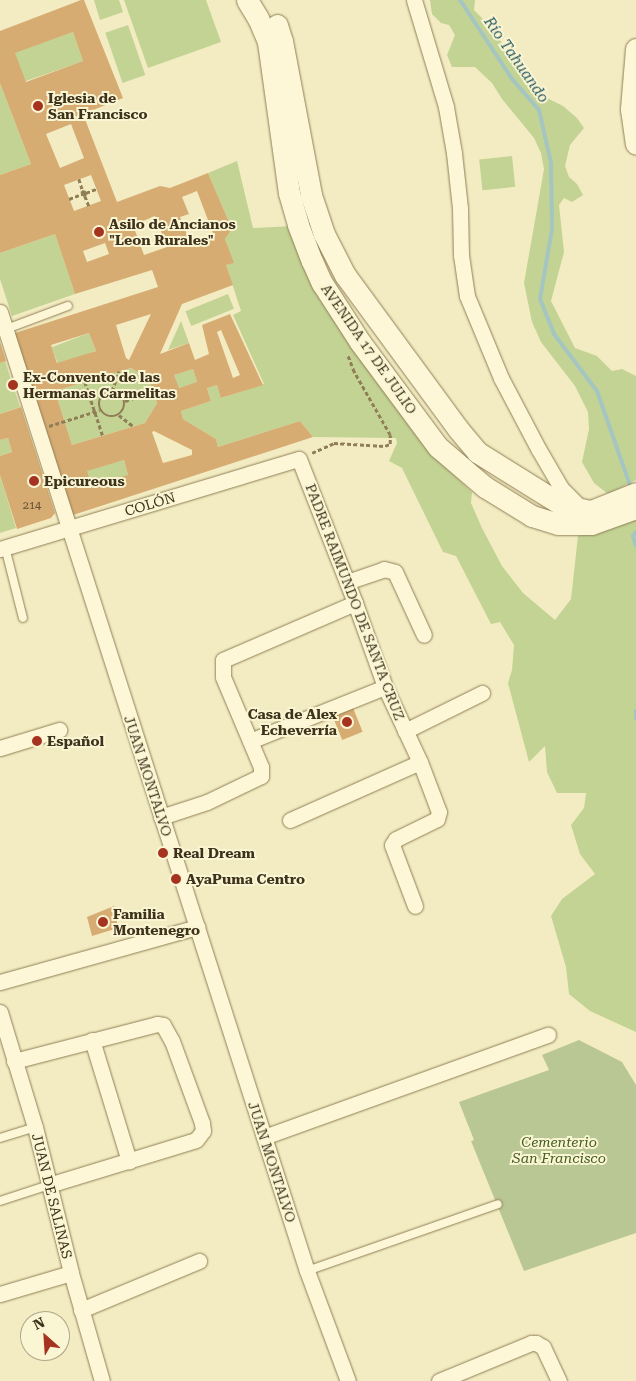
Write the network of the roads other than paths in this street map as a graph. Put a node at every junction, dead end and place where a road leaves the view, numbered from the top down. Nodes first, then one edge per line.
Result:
1 (247, 0) edge
2 (264, 0) edge
3 (414, 0) edge
4 (636, 49) edge
5 (636, 144) edge
6 (68, 306) dead end
7 (0, 312) edge
8 (3, 330) edge
9 (299, 459) joint
10 (636, 493) edge
11 (562, 496) junction
12 (636, 508) edge
13 (588, 515) junction
14 (69, 528) junction
15 (3, 548) edge
16 (347, 582) junction
17 (356, 603) junction
18 (23, 618) dead end
19 (424, 635) dead end
20 (385, 686) junction
21 (482, 693) dead end
22 (59, 730) dead end
23 (405, 730) junction
24 (250, 741) junction
25 (0, 748) edge
26 (420, 762) junction
27 (162, 817) junction
28 (290, 820) dead end
29 (415, 906) dead end
30 (197, 927) junction
31 (0, 982) edge
32 (0, 1012) edge
33 (548, 1035) dead end
34 (92, 1040) junction
35 (14, 1061) junction
36 (36, 1127) junction
37 (264, 1137) junction
38 (0, 1138) edge
39 (129, 1161) junction
40 (48, 1185) junction
41 (0, 1202) edge
42 (498, 1204) dead end
43 (199, 1261) dead end
44 (307, 1271) junction
45 (71, 1273) junction
46 (0, 1294) edge
47 (81, 1310) junction
48 (102, 1381) edge
49 (348, 1381) edge
50 (439, 1381) edge
51 (560, 1381) edge

1 - 13 main road, AVENIDA 17 DE JULIO
2 - 11 main road, AVENIDA 17 DE JULIO
3 - 11 street
4 - 5 main road
6 - 8 lane
7 - 8 street, JUAN MONTALVO
8 - 14 street, JUAN MONTALVO
9 - 14 street, COLÓN
9 - 16 street, PADRE RAIMUNDO DE SANTA CRUZ
10 - 13 main road, AVENIDA 17 DE JULIO
11 - 13 main road, AVENIDA 17 DE JULIO
12 - 13 main road, AVENIDA 17 DE JULIO
14 - 15 street, COLÓN
14 - 27 street, JUAN MONTALVO
15 - 18 lane
16 - 17 street, PADRE RAIMUNDO DE SANTA CRUZ
16 - 19 street
17 - 20 street, PADRE RAIMUNDO DE SANTA CRUZ
17 - 24 street
20 - 23 street, PADRE RAIMUNDO DE SANTA CRUZ
20 - 24 street
21 - 23 street
22 - 25 street
23 - 26 street, PADRE RAIMUNDO DE SANTA CRUZ
24 - 27 street
26 - 28 street
26 - 29 street, PADRE RAIMUNDO DE SANTA CRUZ
27 - 30 street, JUAN MONTALVO
30 - 31 street
30 - 37 street, JUAN MONTALVO
32 - 35 street, JUAN DE SALINAS
33 - 37 street
34 - 35 street
34 - 39 street
34 - 39 street
35 - 36 street, JUAN DE SALINAS
36 - 38 lane
36 - 40 street, JUAN DE SALINAS
37 - 44 street, JUAN MONTALVO
39 - 40 street
40 - 41 lane
40 - 45 street, JUAN DE SALINAS
42 - 44 lane
43 - 47 street
44 - 49 street, JUAN MONTALVO
45 - 46 street
45 - 47 street, JUAN DE SALINAS
47 - 48 street, JUAN DE SALINAS
50 - 51 street

